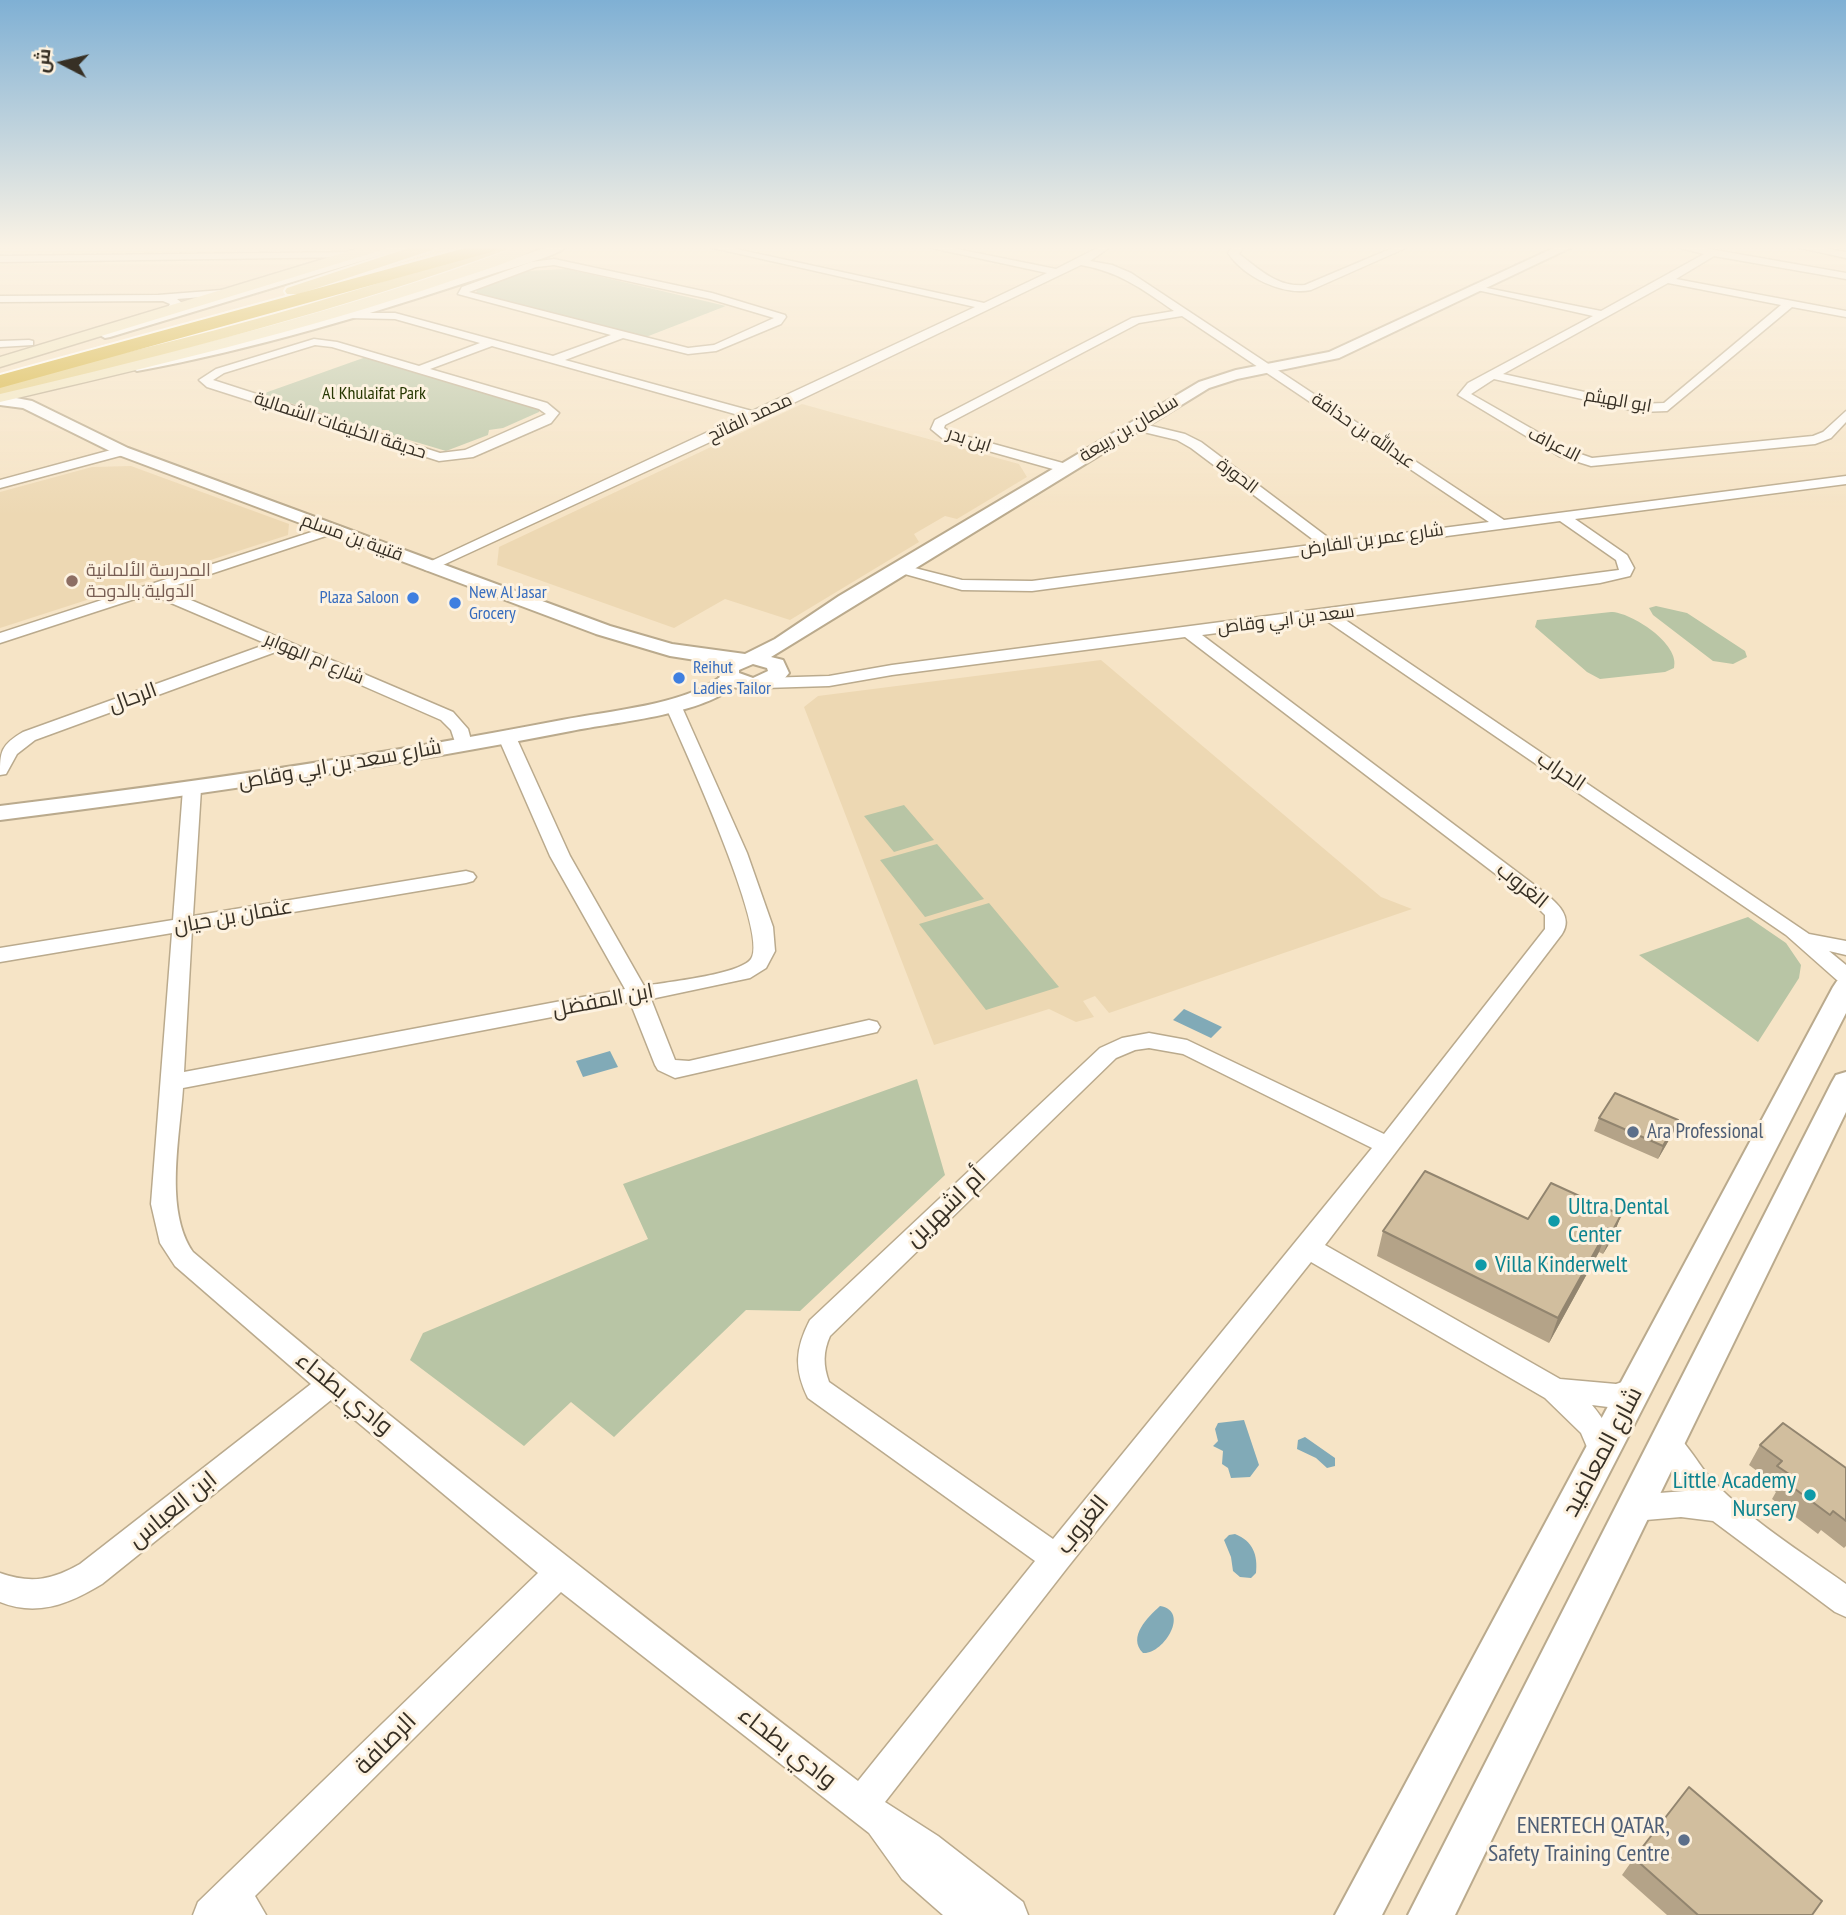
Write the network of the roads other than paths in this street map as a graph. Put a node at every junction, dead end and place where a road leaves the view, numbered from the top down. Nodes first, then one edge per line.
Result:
1 (88, 336) edge
2 (97, 336) edge
3 (115, 336) edge
4 (165, 336) edge
5 (215, 336) edge
6 (255, 336) edge
7 (273, 336) edge
8 (466, 336) edge
9 (616, 336) edge
10 (625, 336) edge
11 (743, 336) edge
12 (922, 336) edge
13 (1104, 336) edge
14 (1220, 336) edge
15 (1375, 336) edge
16 (1564, 336) edge
17 (1751, 336) edge
18 (491, 343) junction
19 (0, 344) edge
20 (29, 344) dead end
21 (554, 360) junction
22 (4, 364) edge
23 (420, 369) junction
24 (1270, 369) junction
25 (121, 370) junction
26 (1494, 375) junction
27 (0, 382) edge
28 (0, 388) edge
29 (26, 398) junction
30 (0, 399) edge
31 (1846, 415) edge
32 (755, 416) junction
33 (1135, 426) junction
34 (122, 451) junction
35 (1065, 468) junction
36 (1846, 480) edge
37 (0, 484) edge
38 (1561, 516) junction
39 (1499, 523) junction
40 (330, 530) junction
41 (1330, 546) junction
42 (430, 567) junction
43 (900, 568) junction
44 (152, 589) junction
45 (1328, 615) junction
46 (1188, 632) junction
47 (795, 635) junction
48 (0, 638) edge
49 (281, 645) junction
50 (684, 653) joint
51 (738, 668) junction
52 (771, 675) junction
53 (857, 676) joint
54 (676, 704) junction
55 (508, 737) junction
56 (463, 744) junction
57 (0, 770) edge
58 (192, 789) junction
59 (0, 813) edge
60 (467, 877) dead end
61 (183, 926) junction
62 (1793, 931) junction
63 (1846, 948) edge
64 (0, 955) edge
65 (1846, 976) edge
66 (1846, 987) edge
67 (638, 994) junction
68 (869, 1027) dead end
69 (170, 1082) junction
70 (1846, 1083) edge
71 (1388, 1146) junction
72 (1308, 1248) junction
73 (331, 1383) junction
74 (1555, 1390) junction
75 (1635, 1390) junction
76 (1666, 1441) junction
77 (1604, 1452) junction
78 (1634, 1508) junction
79 (1720, 1508) junction
80 (1056, 1558) junction
81 (560, 1572) junction
82 (0, 1587) edge
83 (1846, 1602) edge
84 (870, 1812) junction
85 (230, 1909) edge
86 (970, 1915) edge
87 (1010, 1915) edge
88 (1358, 1915) edge
89 (1431, 1915) edge

1 - 22 main road
2 - 22 street
3 - 22 highway
4 - 27 highway
5 - 28 main road
6 - 25 main road
7 - 25 street
8 - 18 street
9 - 21 street
10 - 11 street
12 - 32 street, محمد الفاتح
13 - 35 street, ابن بدر
14 - 24 street, عبدالله بن حذافة
15 - 24 street, سلمان بن ربيعة
16 - 26 street, الاعراف
17 - 26 street, ابو الهيثم
18 - 21 street
18 - 23 street
19 - 20 street
21 - 32 street
23 - 23 street, حديقة الخليفات الشمالية
24 - 33 street, سلمان بن ربيعة
24 - 39 street, عبدالله بن حذافة
25 - 29 main road
26 - 31 street, الاعراف
29 - 30 main road
29 - 34 street, قتيبة بن مسلم
32 - 42 street, محمد الفاتح
33 - 35 street, سلمان بن ربيعة
33 - 41 street, الحورة
34 - 37 street
34 - 40 street, قتيبة بن مسلم
35 - 43 street, سلمان بن ربيعة
36 - 38 street, شارع عمر بن الفارض
38 - 39 street, شارع عمر بن الفارض
38 - 45 street, سعد بن ابي وقاص
39 - 41 street, شارع عمر بن الفارض
40 - 42 street, قتيبة بن مسلم
40 - 44 street
41 - 43 street, شارع عمر بن الفارض
42 - 50 street, قتيبة بن مسلم
43 - 47 street, سلمان بن ربيعة
44 - 48 street
44 - 49 street, شارع ام الهوابر
45 - 46 street, سعد بن ابي وقاص
45 - 62 street, الحراب
46 - 53 street, سعد بن ابي وقاص
46 - 71 street, الغروب
47 - 51 street, سلمان بن ربيعة
47 - 52 street, سلمان بن ربيعة
49 - 56 street, شارع ام الهوابر
49 - 57 street, الرحال
50 - 51 street, قتيبة بن مسلم
51 - 52 street
51 - 52 street
51 - 54 street, شارع سعد بن ابي وقاص
52 - 53 street, شارع سعد بن ابي وقاص
52 - 54 street, شارع سعد بن ابي وقاص
54 - 55 street, شارع سعد بن ابي وقاص
54 - 67 street, ابن المفضل
55 - 56 street, شارع سعد بن ابي وقاص
55 - 67 street
56 - 58 street, شارع سعد بن ابي وقاص
58 - 59 street, شارع سعد بن ابي وقاص
58 - 61 street, وادي بطحاء
60 - 61 street, عثمان بن حيان
61 - 64 street, عثمان بن حيان
61 - 69 street, وادي بطحاء
62 - 63 street, الحراب
62 - 65 street, الحراب
66 - 75 street, شارع المعاضيد
67 - 68 street
67 - 69 street, ابن المفضل
69 - 73 street, وادي بطحاء
70 - 76 street
71 - 72 street, الغروب
71 - 80 street, أم اشهرين
72 - 74 street
72 - 80 street, الغروب
73 - 81 street, وادي بطحاء
73 - 82 street, ابن العباس
74 - 75 street
74 - 77 street
75 - 77 street, شارع المعاضيد
76 - 78 street
76 - 79 street
77 - 88 street, شارع المعاضيد
78 - 79 street
78 - 89 street
79 - 83 street
80 - 84 street, الغروب
81 - 84 street, وادي بطحاء
81 - 85 street, الرصافة
84 - 86 street, وادي بطحاء
84 - 87 street, وادي بطحاء

